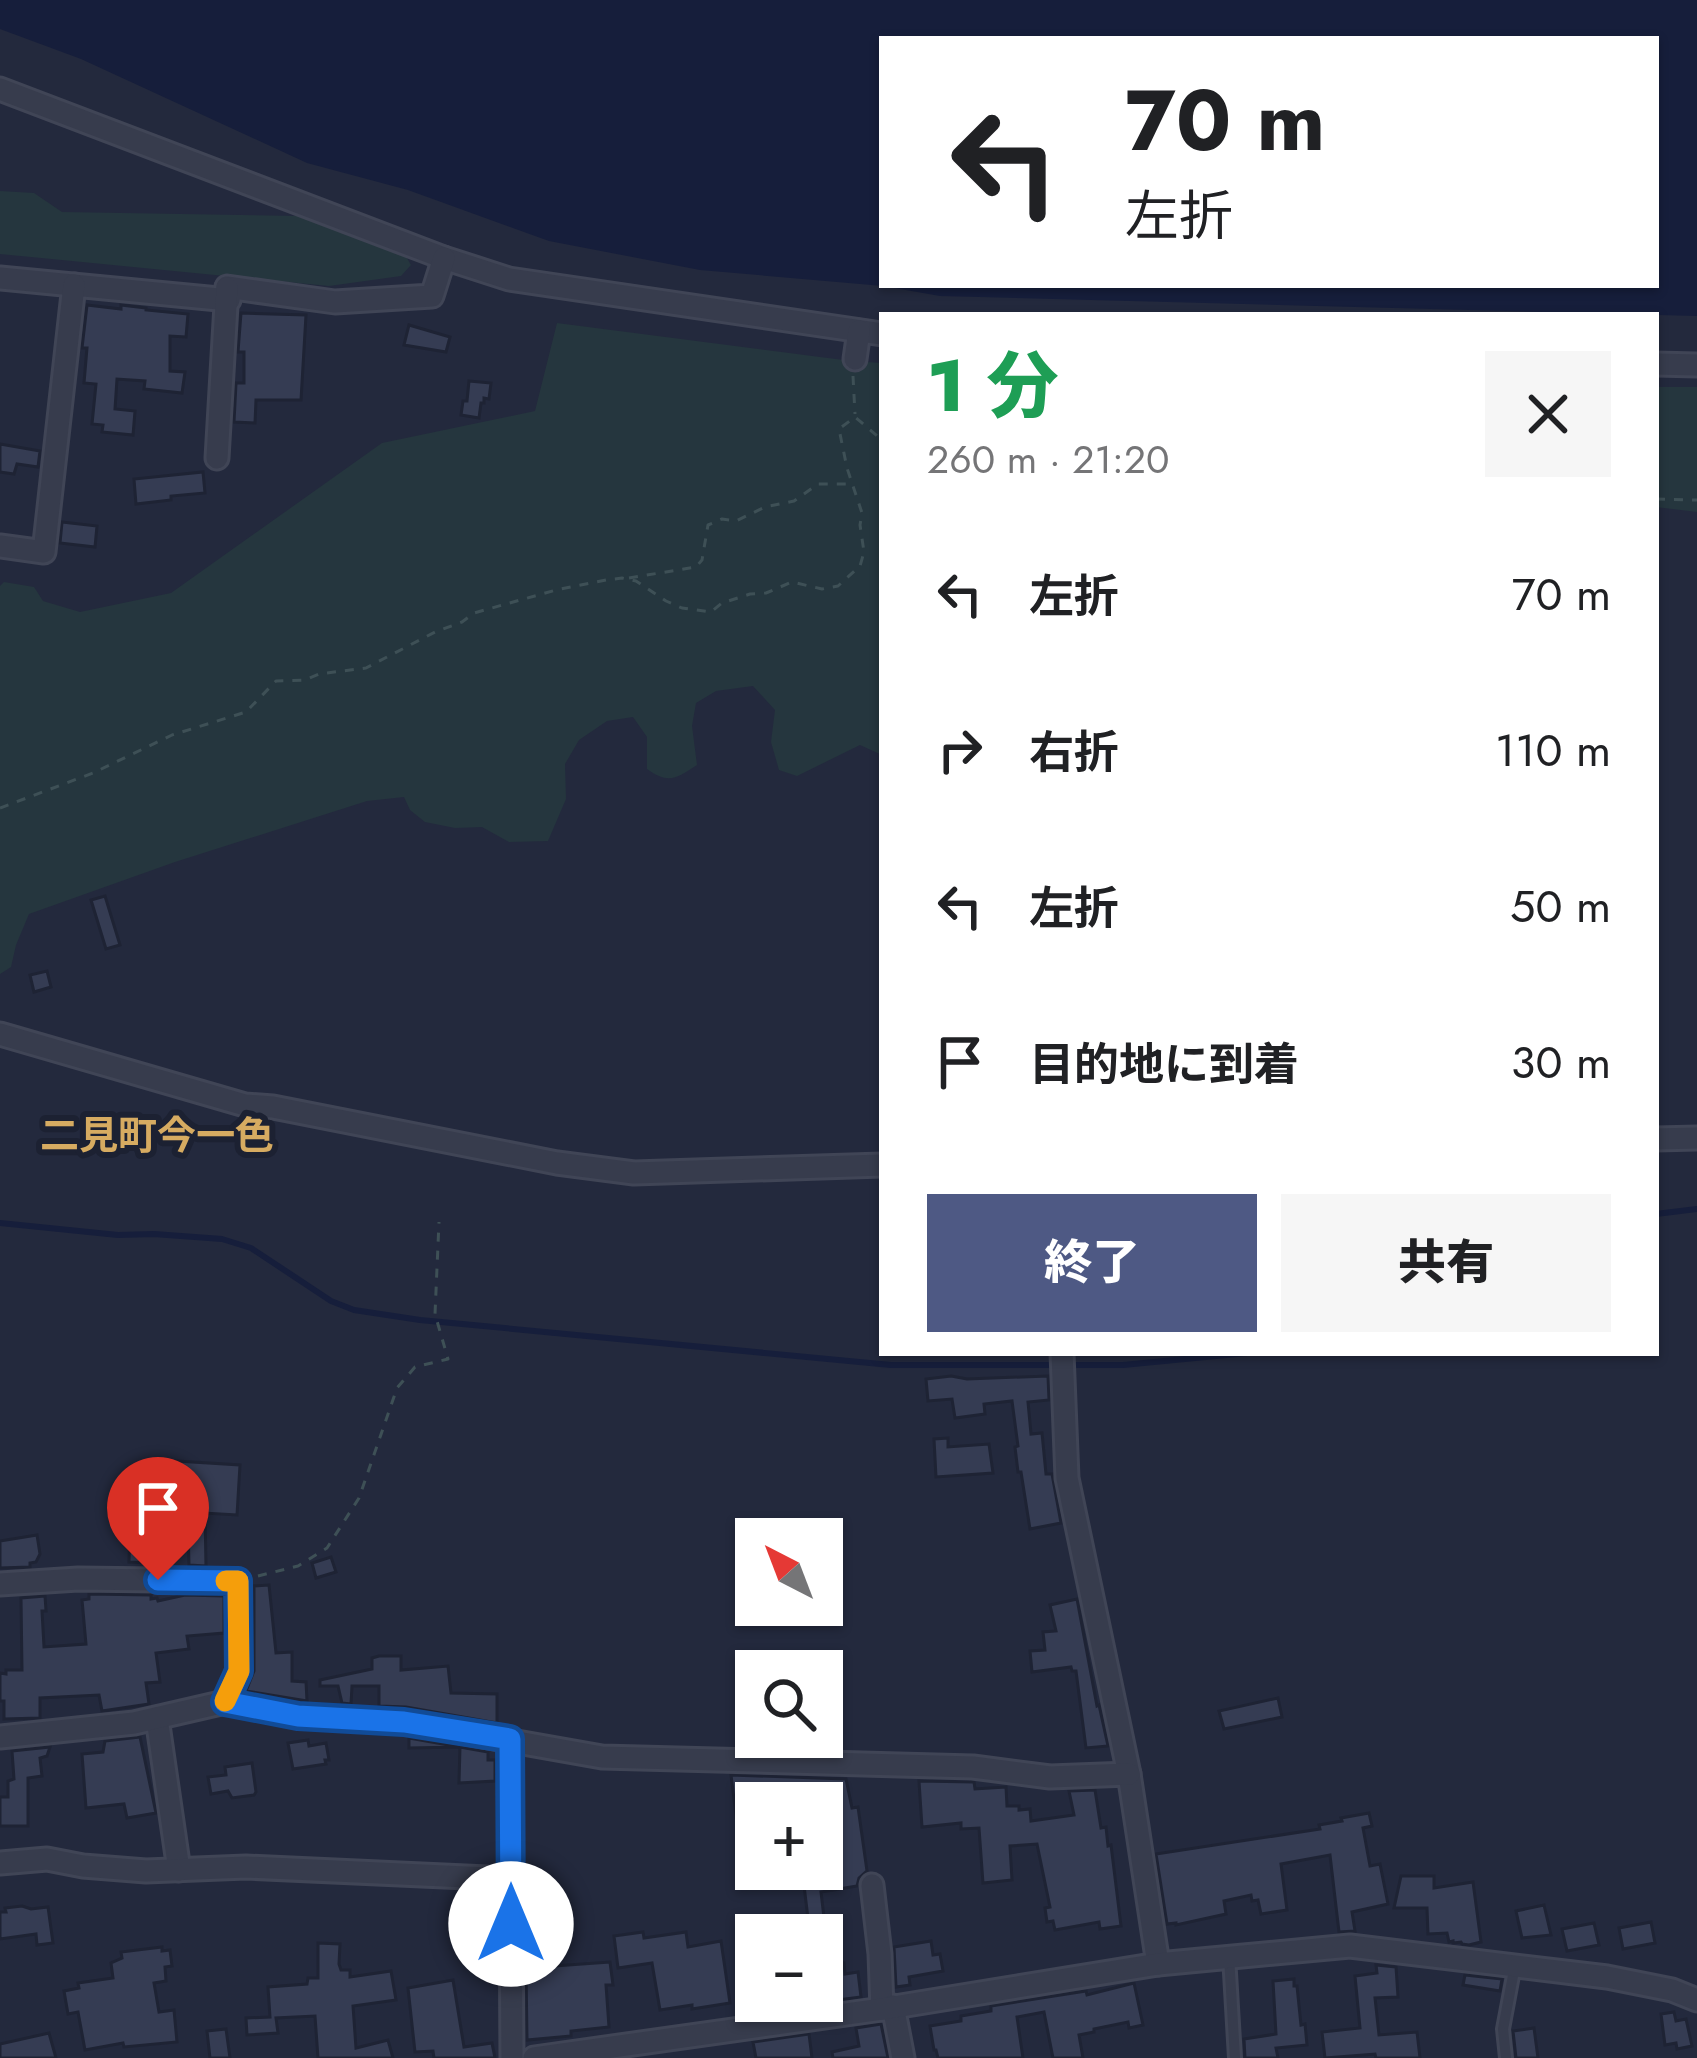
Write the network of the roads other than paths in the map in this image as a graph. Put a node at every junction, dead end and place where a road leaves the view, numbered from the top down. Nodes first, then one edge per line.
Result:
1 (0, 88) edge
2 (444, 258) junction
3 (0, 278) edge
4 (74, 285) junction
5 (227, 287) junction
6 (870, 332) edge
7 (855, 359) road end
8 (1659, 364) edge
9 (1697, 365) edge
10 (218, 458) dead end
11 (0, 546) edge
12 (0, 1034) edge
13 (1697, 1138) edge
14 (1659, 1139) edge
15 (879, 1165) edge
16 (1062, 1356) edge
17 (0, 1584) edge
18 (225, 1702) junction
19 (157, 1718) junction
20 (0, 1737) edge
21 (510, 1739) junction
22 (1129, 1774) junction
23 (0, 1863) edge
24 (179, 1870) junction
25 (511, 1879) junction
26 (872, 1885) dead end
27 (1229, 1956) junction
28 (1158, 1964) junction
29 (1515, 1965) junction
30 (1693, 1995) edge
31 (888, 2008) junction
32 (512, 2058) edge
33 (534, 2058) edge
34 (903, 2058) edge
35 (1235, 2058) edge
36 (1506, 2058) edge

1 - 2 street
2 - 5 street
2 - 6 street
3 - 4 street
4 - 5 street
4 - 11 street
5 - 10 street
6 - 7 street
8 - 9 street
12 - 15 street
13 - 14 street
16 - 22 street
17 - 18 street
18 - 19 street
18 - 21 street
19 - 20 street
19 - 24 street
21 - 22 street
21 - 25 street
22 - 28 street
23 - 24 street
24 - 25 street
25 - 32 street
26 - 31 street
27 - 28 street
27 - 29 street
27 - 35 lane
28 - 31 street
29 - 30 street
29 - 36 lane
31 - 33 street
31 - 34 street

